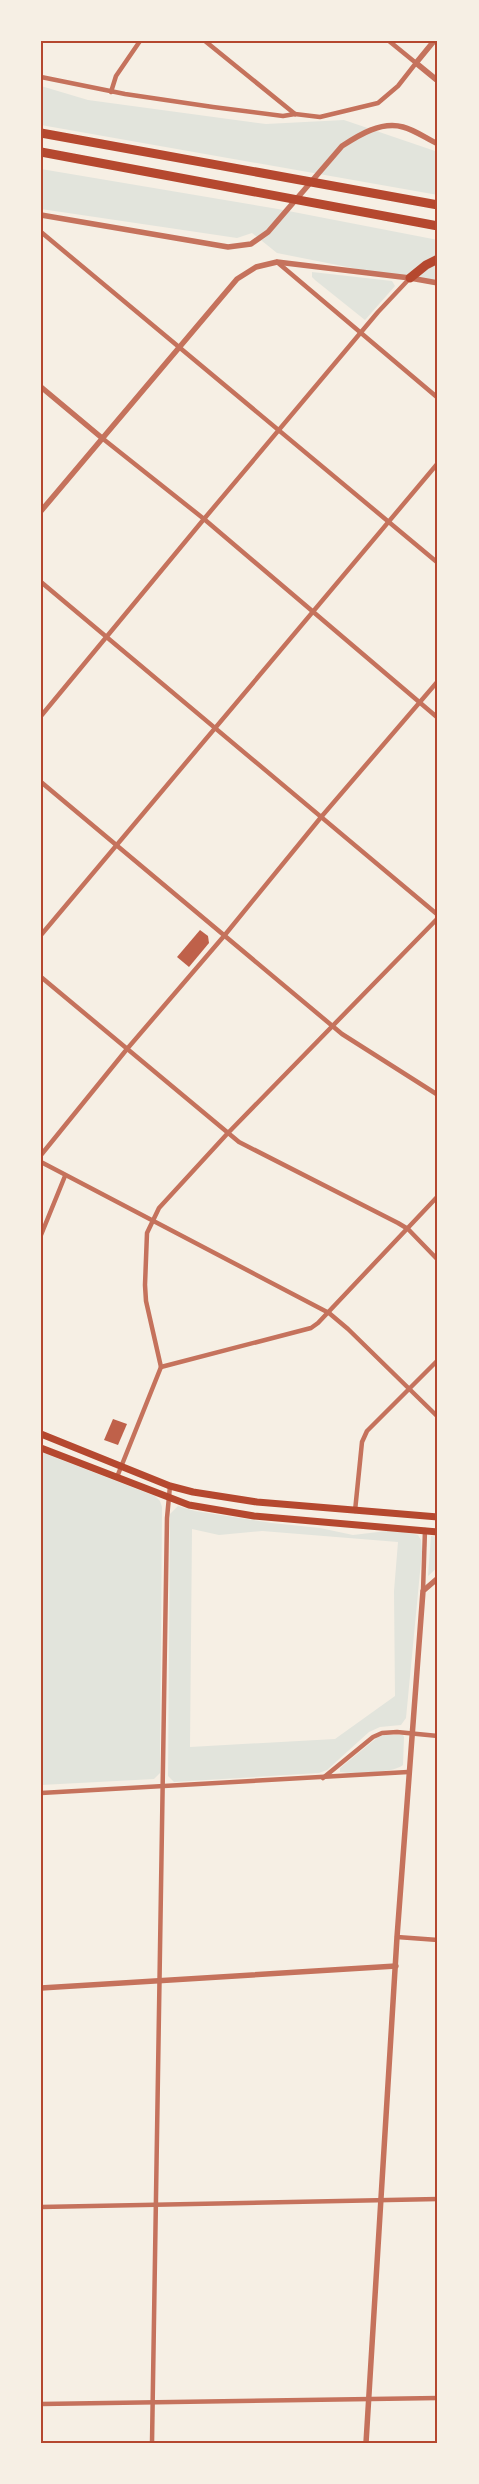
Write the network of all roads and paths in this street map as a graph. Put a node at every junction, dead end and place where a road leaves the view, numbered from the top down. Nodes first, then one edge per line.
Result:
1 (140, 41) edge
2 (205, 41) edge
3 (389, 41) edge
4 (434, 41) edge
5 (416, 63) junction
6 (42, 77) edge
7 (438, 81) edge
8 (110, 92) junction
9 (295, 114) junction
10 (41, 132) edge
11 (438, 144) edge
12 (41, 152) edge
13 (438, 205) edge
14 (41, 215) edge
15 (438, 226) edge
16 (41, 232) edge
17 (438, 258) edge
18 (277, 262) junction
19 (410, 278) junction
20 (438, 283) edge
21 (360, 334) junction
22 (179, 347) junction
23 (41, 387) edge
24 (438, 398) edge
25 (279, 431) junction
26 (102, 438) junction
27 (438, 463) edge
28 (41, 511) edge
29 (204, 519) junction
30 (387, 521) junction
31 (438, 563) edge
32 (41, 582) edge
33 (312, 611) junction
34 (107, 637) junction
35 (438, 681) edge
36 (420, 703) junction
37 (41, 716) edge
38 (438, 718) edge
39 (215, 727) junction
40 (41, 782) edge
41 (322, 816) junction
42 (116, 845) junction
43 (438, 916) edge
44 (41, 935) edge
45 (224, 936) junction
46 (41, 977) edge
47 (332, 1026) junction
48 (127, 1049) junction
49 (438, 1095) edge
50 (227, 1134) junction
51 (41, 1155) edge
52 (41, 1162) edge
53 (65, 1176) junction
54 (438, 1196) edge
55 (151, 1220) junction
56 (408, 1229) junction
57 (41, 1235) edge
58 (438, 1260) edge
59 (329, 1313) junction
60 (438, 1360) edge
61 (160, 1367) junction
62 (410, 1389) junction
63 (438, 1417) edge
64 (41, 1434) edge
65 (41, 1448) edge
66 (121, 1467) junction
67 (117, 1477) junction
68 (170, 1486) junction
69 (168, 1498) junction
70 (355, 1511) junction
71 (438, 1517) edge
72 (425, 1530) junction
73 (438, 1532) edge
74 (438, 1578) edge
75 (423, 1590) junction
76 (411, 1734) junction
77 (438, 1736) edge
78 (408, 1772) junction
79 (323, 1778) junction
80 (164, 1787) junction
81 (41, 1793) edge
82 (397, 1937) junction
83 (438, 1940) edge
84 (396, 1966) junction
85 (160, 1981) junction
86 (41, 1988) edge
87 (438, 2200) edge
88 (382, 2201) junction
89 (156, 2206) junction
90 (41, 2207) edge
91 (368, 2398) junction
92 (438, 2398) edge
93 (152, 2403) junction
94 (41, 2404) edge
95 (152, 2443) edge
96 (366, 2443) edge

1 - 8 street
2 - 9 street
3 - 5 street
4 - 5 street
5 - 7 street
5 - 9 street
6 - 8 street
8 - 9 street
10 - 13 highway
11 - 14 street
12 - 15 highway
16 - 22 street
17 - 19 highway
18 - 19 street
18 - 21 street
18 - 22 street
19 - 20 street
19 - 21 street
21 - 24 street
21 - 25 street
22 - 25 street
22 - 26 street
23 - 26 street
25 - 29 street
25 - 30 street
26 - 28 street
26 - 29 street
27 - 30 street
29 - 33 street
29 - 34 street
30 - 31 street
30 - 33 street
32 - 34 street
33 - 36 street
33 - 39 street
34 - 37 street
34 - 39 street
35 - 36 street
36 - 38 street
36 - 41 street
39 - 41 street
39 - 42 street
40 - 42 street
41 - 43 street
41 - 45 street
42 - 44 street
42 - 45 street
43 - 47 street
45 - 47 street
45 - 48 street
46 - 48 street
47 - 49 street
47 - 50 street
48 - 50 street
48 - 51 street
50 - 55 street
50 - 56 street
52 - 53 street
53 - 55 street
53 - 57 street
54 - 56 street
55 - 59 street
55 - 61 street
56 - 58 street
56 - 59 street
59 - 61 street
59 - 62 street
60 - 62 street
61 - 66 street
62 - 63 street
62 - 70 street
64 - 66 main road
65 - 67 main road
66 - 67 street
66 - 68 main road
67 - 69 main road
68 - 69 street
68 - 70 main road
69 - 72 main road
69 - 80 street
70 - 71 main road
72 - 73 main road
72 - 75 street
74 - 75 street
75 - 76 street
76 - 77 street
76 - 78 street
76 - 79 street
78 - 79 street
78 - 82 street
79 - 80 street
80 - 81 street
80 - 85 street
82 - 83 street
82 - 84 street
84 - 85 street
84 - 88 street
85 - 86 street
85 - 89 street
87 - 88 street
88 - 89 street
88 - 91 street
89 - 90 street
89 - 93 street
91 - 92 street
91 - 93 street
91 - 96 street
93 - 94 street
93 - 95 street

